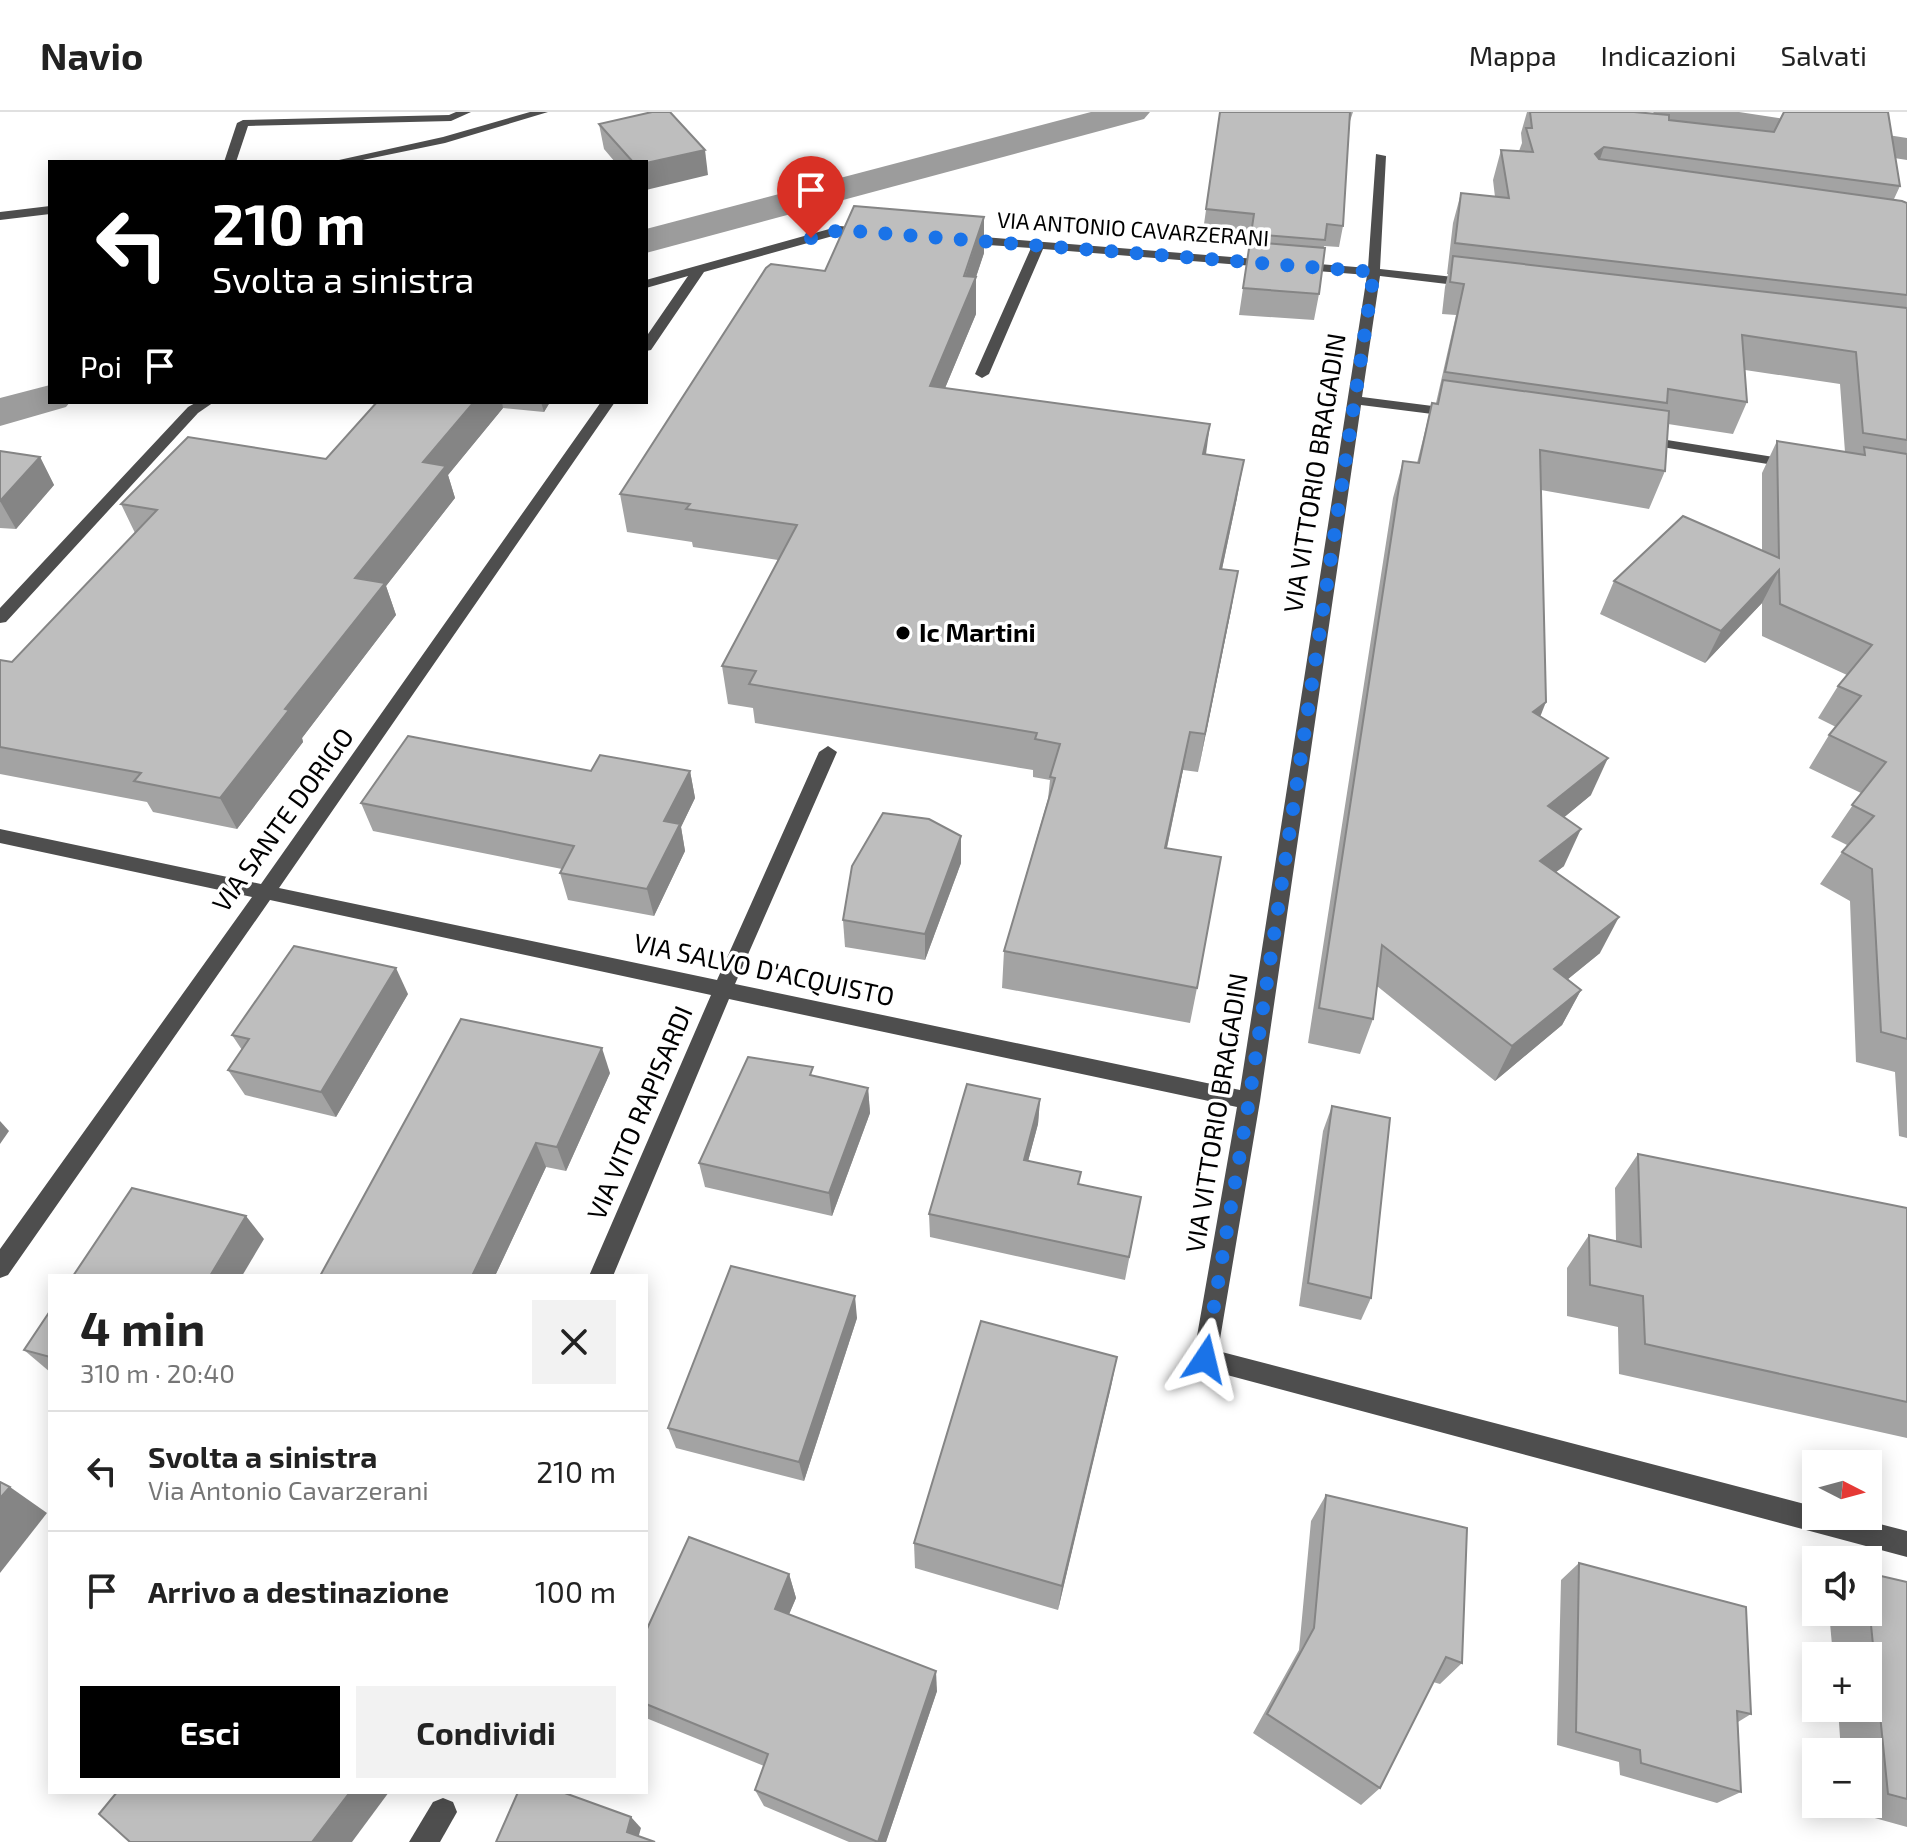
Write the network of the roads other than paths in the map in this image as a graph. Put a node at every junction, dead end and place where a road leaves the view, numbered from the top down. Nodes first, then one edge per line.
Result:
1 (465, 112) edge
2 (542, 112) edge
3 (1380, 156) dead end
4 (228, 160) edge
5 (346, 160) edge
6 (48, 210) edge
7 (0, 217) edge
8 (885, 234) edge
9 (947, 238) edge
10 (1038, 246) junction
11 (699, 270) junction
12 (1374, 272) junction
13 (648, 283) edge
14 (1484, 284) edge
15 (648, 344) edge
16 (982, 374) dead end
17 (1355, 400) junction
18 (204, 404) edge
19 (607, 404) edge
20 (1476, 416) edge
21 (1628, 438) edge
22 (1814, 467) edge
23 (0, 618) edge
24 (828, 752) dead end
25 (0, 836) edge
26 (268, 890) junction
27 (724, 987) junction
28 (1249, 1101) junction
29 (0, 1268) edge
30 (602, 1274) edge
31 (1907, 1544) edge
32 (443, 1812) dead end
33 (423, 1842) edge

1 - 4 street
2 - 5 street
3 - 12 street, VIA VITTORIO BRAGADIN
6 - 7 street
8 - 11 street
9 - 10 street, VIA ANTONIO CAVARZERANI
10 - 12 street, VIA ANTONIO CAVARZERANI
10 - 16 street
11 - 13 street
11 - 15 street
12 - 14 street, VIA ANTONIO CAVARZERANI
12 - 17 street, VIA VITTORIO BRAGADIN
17 - 20 street
17 - 28 street, VIA VITTORIO BRAGADIN
18 - 23 street
19 - 26 street, VIA SANTE DORIGO
21 - 22 street
24 - 27 street, VIA VITO RAPISARDI
25 - 26 street
26 - 27 street, VIA SALVO D'ACQUISTO
26 - 29 street, VIA SANTE DORIGO
27 - 28 street, VIA SALVO D'ACQUISTO
27 - 30 street, VIA VITO RAPISARDI
28 - 31 street, VIA VITTORIO BRAGADIN
32 - 33 street

